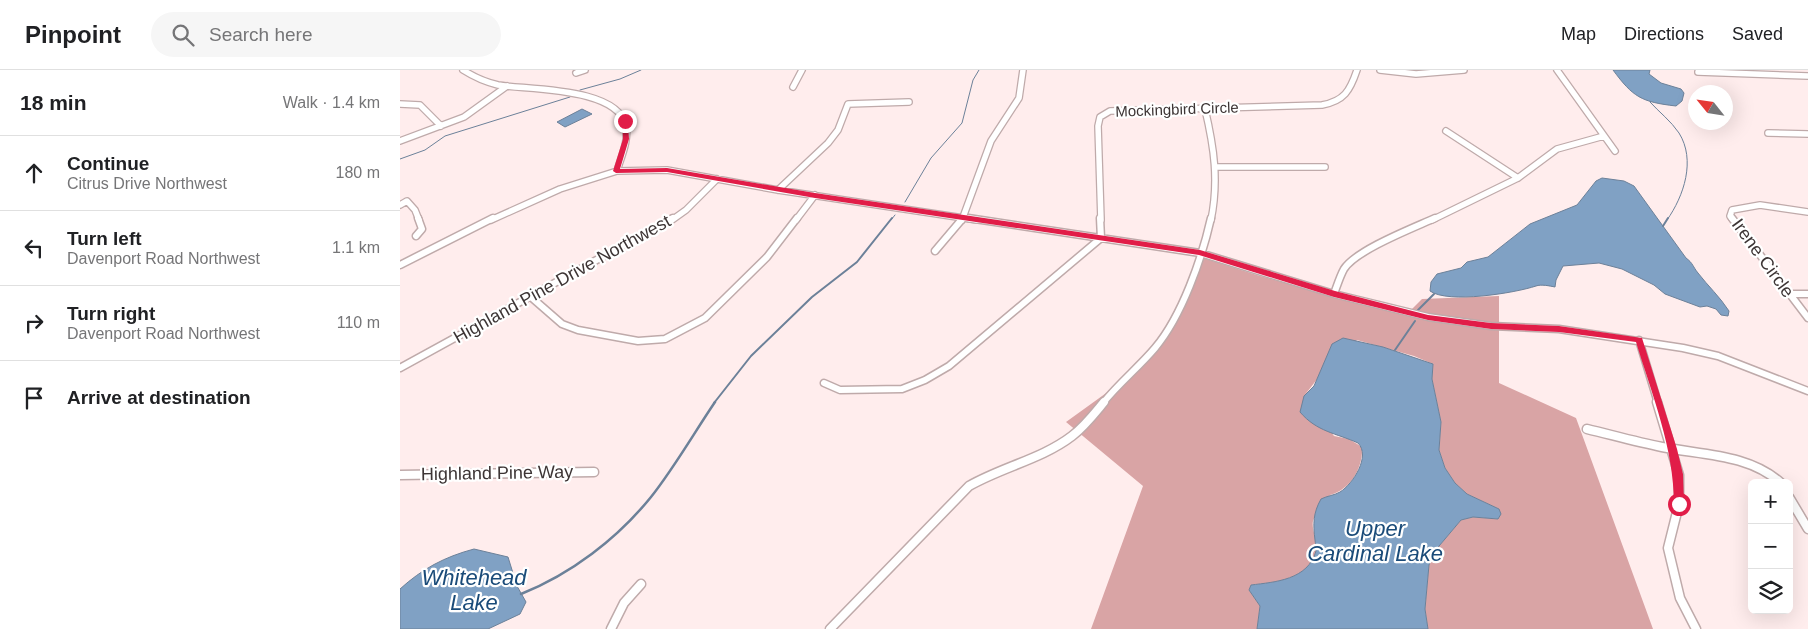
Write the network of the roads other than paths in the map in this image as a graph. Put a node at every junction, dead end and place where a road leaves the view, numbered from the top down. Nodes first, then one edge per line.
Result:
1 (463, 70) edge
2 (585, 70) edge
3 (802, 70) edge
4 (1023, 70) edge
5 (1357, 70) edge
6 (1380, 70) edge
7 (1464, 70) edge
8 (1557, 70) edge
9 (1698, 72) dead end
10 (576, 73) dead end
11 (1808, 76) edge
12 (507, 86) junction
13 (794, 87) dead end
14 (909, 102) dead end
15 (400, 104) edge
16 (1205, 109) junction
17 (441, 126) junction
18 (1446, 131) dead end
19 (1768, 133) dead end
20 (1808, 134) edge
21 (1604, 136) junction
22 (400, 141) edge
23 (1615, 151) dead end
24 (1215, 167) junction
25 (1325, 168) dead end
26 (616, 171) junction
27 (1518, 178) junction
28 (717, 179) junction
29 (778, 190) junction
30 (815, 195) junction
31 (400, 204) edge
32 (1808, 212) edge
33 (963, 218) junction
34 (416, 236) dead end
35 (1101, 238) junction
36 (935, 251) dead end
37 (1200, 253) junction
38 (400, 265) edge
39 (1334, 294) junction
40 (1789, 294) junction
41 (1808, 294) edge
42 (531, 297) junction
43 (1808, 318) edge
44 (1639, 340) junction
45 (400, 368) edge
46 (824, 383) dead end
47 (1808, 391) edge
48 (1587, 429) dead end
49 (1673, 449) junction
50 (594, 472) dead end
51 (400, 475) edge
52 (1777, 479) edge
53 (1793, 504) edge
54 (1808, 530) edge
55 (641, 584) dead end
56 (611, 629) edge
57 (830, 629) edge
58 (1696, 629) edge

1 - 12 street
2 - 10 street
3 - 13 street
4 - 33 street
5 - 16 street, Mockingbird Circle
6 - 7 street
8 - 21 street
9 - 11 street
12 - 17 street
12 - 26 street
14 - 29 street
15 - 17 street
16 - 24 street
16 - 35 street, Mockingbird Circle
17 - 22 street
18 - 27 street
19 - 20 street
21 - 23 street
21 - 27 street
24 - 25 street
24 - 37 street
26 - 28 street
26 - 38 street
27 - 39 street
28 - 29 street
28 - 42 street, Highland Pine Drive Northwest
29 - 30 street
30 - 33 street
30 - 42 street
31 - 34 street
32 - 40 street, Irene Circle
33 - 35 street
33 - 36 street
35 - 37 street
35 - 46 street
37 - 39 street
37 - 57 street
39 - 44 street
40 - 41 street
40 - 43 street, Irene Circle
42 - 45 street, Highland Pine Drive Northwest
44 - 47 street
44 - 49 street
48 - 49 street
49 - 52 street
49 - 58 street
50 - 51 street, Highland Pine Way
53 - 54 street
55 - 56 street

